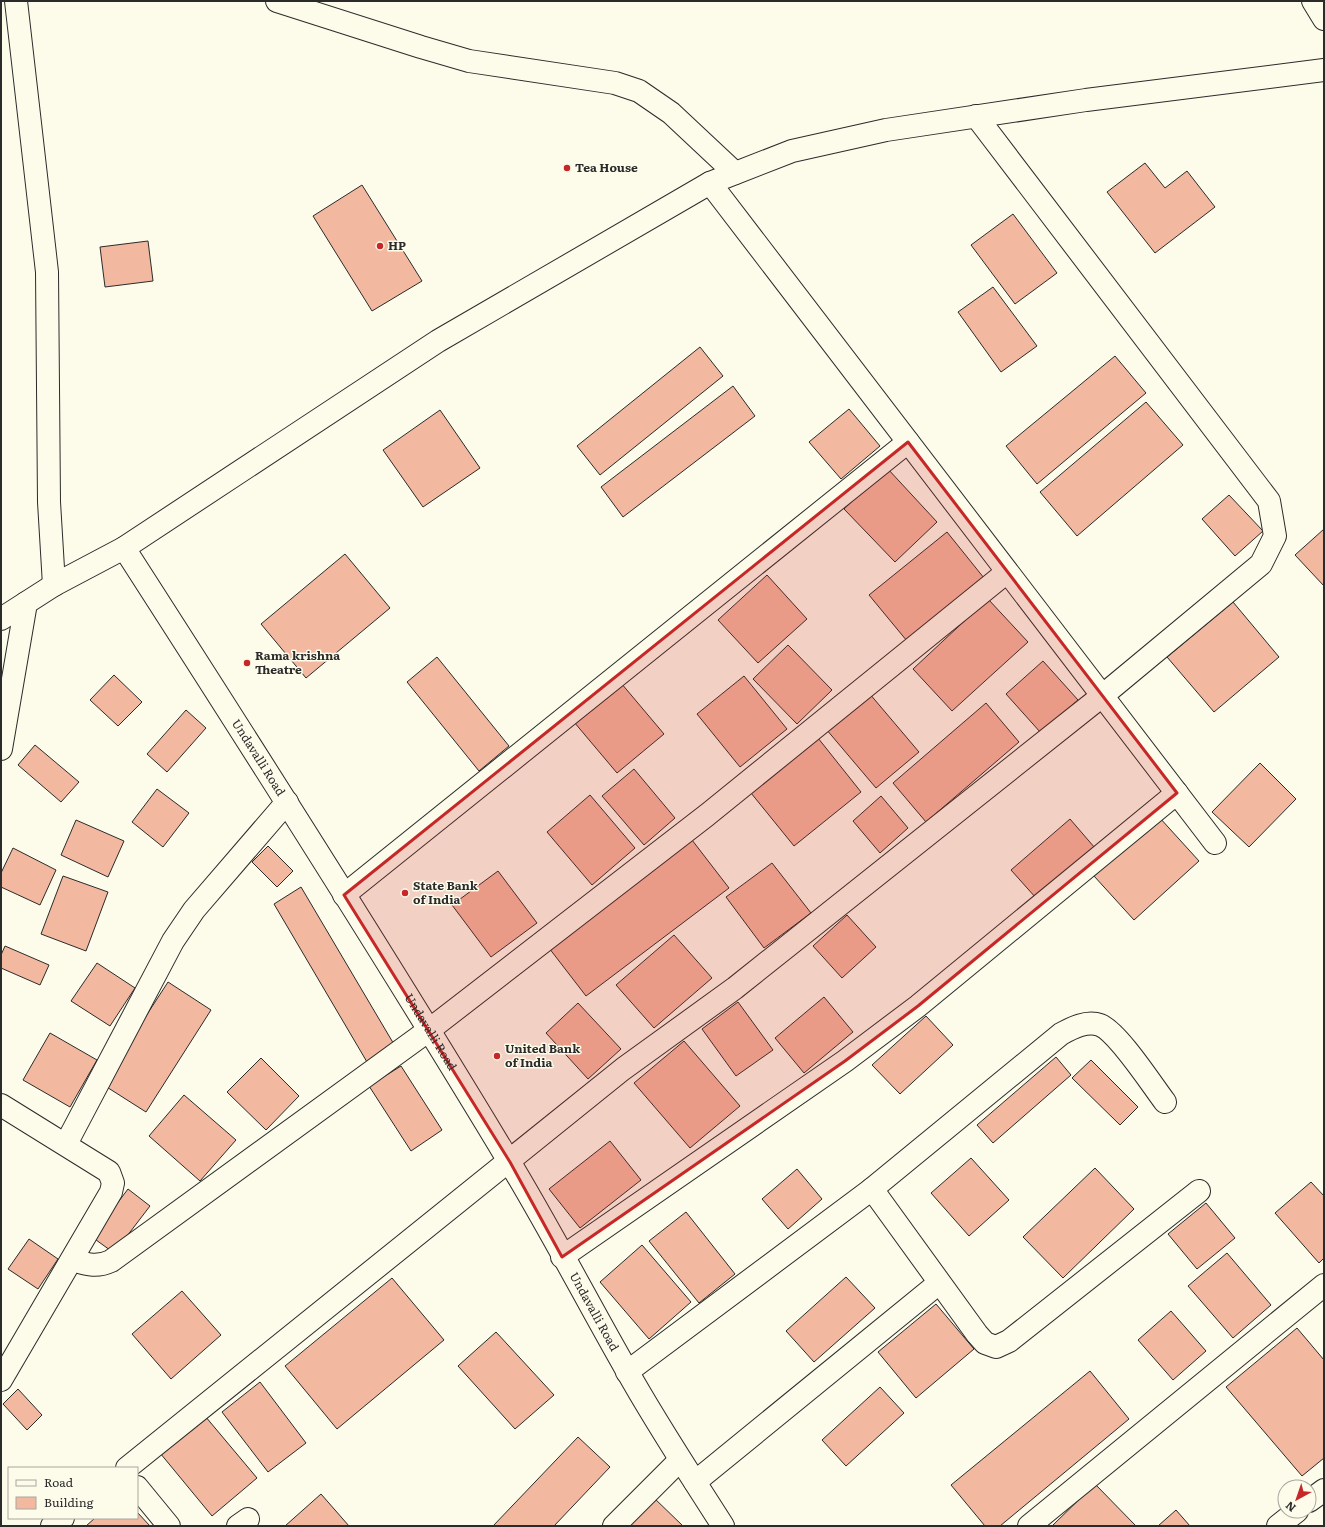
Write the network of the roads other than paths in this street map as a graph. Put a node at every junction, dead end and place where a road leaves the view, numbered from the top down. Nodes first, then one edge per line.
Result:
1 (16, 1) edge
2 (277, 1) edge
3 (1313, 1) edge
4 (1324, 19) edge
5 (1324, 70) edge
6 (976, 116) junction
7 (735, 173) junction
8 (710, 183) junction
9 (908, 442) junction
10 (124, 548) junction
11 (1007, 572) junction
12 (54, 585) junction
13 (26, 603) junction
14 (1, 619) edge
15 (1102, 696) junction
16 (1, 749) edge
17 (1177, 793) junction
18 (287, 802) junction
19 (1215, 843) dead end
20 (344, 895) junction
21 (429, 1030) junction
22 (1165, 1102) dead end
23 (1, 1106) edge
24 (66, 1144) junction
25 (510, 1162) junction
26 (872, 1189) junction
27 (1199, 1191) dead end
28 (562, 1257) junction
29 (72, 1260) junction
30 (939, 1283) junction
31 (1324, 1285) edge
32 (627, 1372) junction
33 (1, 1380) edge
34 (680, 1460) junction
35 (129, 1467) edge
36 (695, 1482) junction
37 (138, 1488) edge
38 (62, 1519) edge
39 (1287, 1519) edge
40 (52, 1526) edge
41 (169, 1526) edge
42 (614, 1526) edge
43 (723, 1526) edge
44 (1028, 1526) edge
45 (1278, 1526) edge

1 - 12 street
2 - 7 street
3 - 4 street
5 - 6 street
6 - 7 street
6 - 15 street
7 - 8 street
8 - 9 street
8 - 10 street
9 - 11 street
9 - 20 street
10 - 12 street
10 - 18 street, Undavalli Road
11 - 15 street
11 - 21 street
12 - 13 street
13 - 14 street
13 - 16 street
15 - 17 street
15 - 25 street
17 - 19 street
17 - 28 street
18 - 20 street, Undavalli Road
18 - 24 street
20 - 21 street, Undavalli Road
21 - 25 street, Undavalli Road
21 - 29 street
22 - 26 street
23 - 24 street
24 - 29 street
25 - 28 street, Undavalli Road
25 - 35 street
26 - 30 street
26 - 32 street
27 - 30 street
28 - 32 street, Undavalli Road
29 - 33 street
30 - 36 street
31 - 44 street
32 - 34 street, Undavalli Road
34 - 36 street, Undavalli Road
34 - 42 street
36 - 43 street, Undavalli Road
37 - 41 street
38 - 40 street
39 - 45 street

